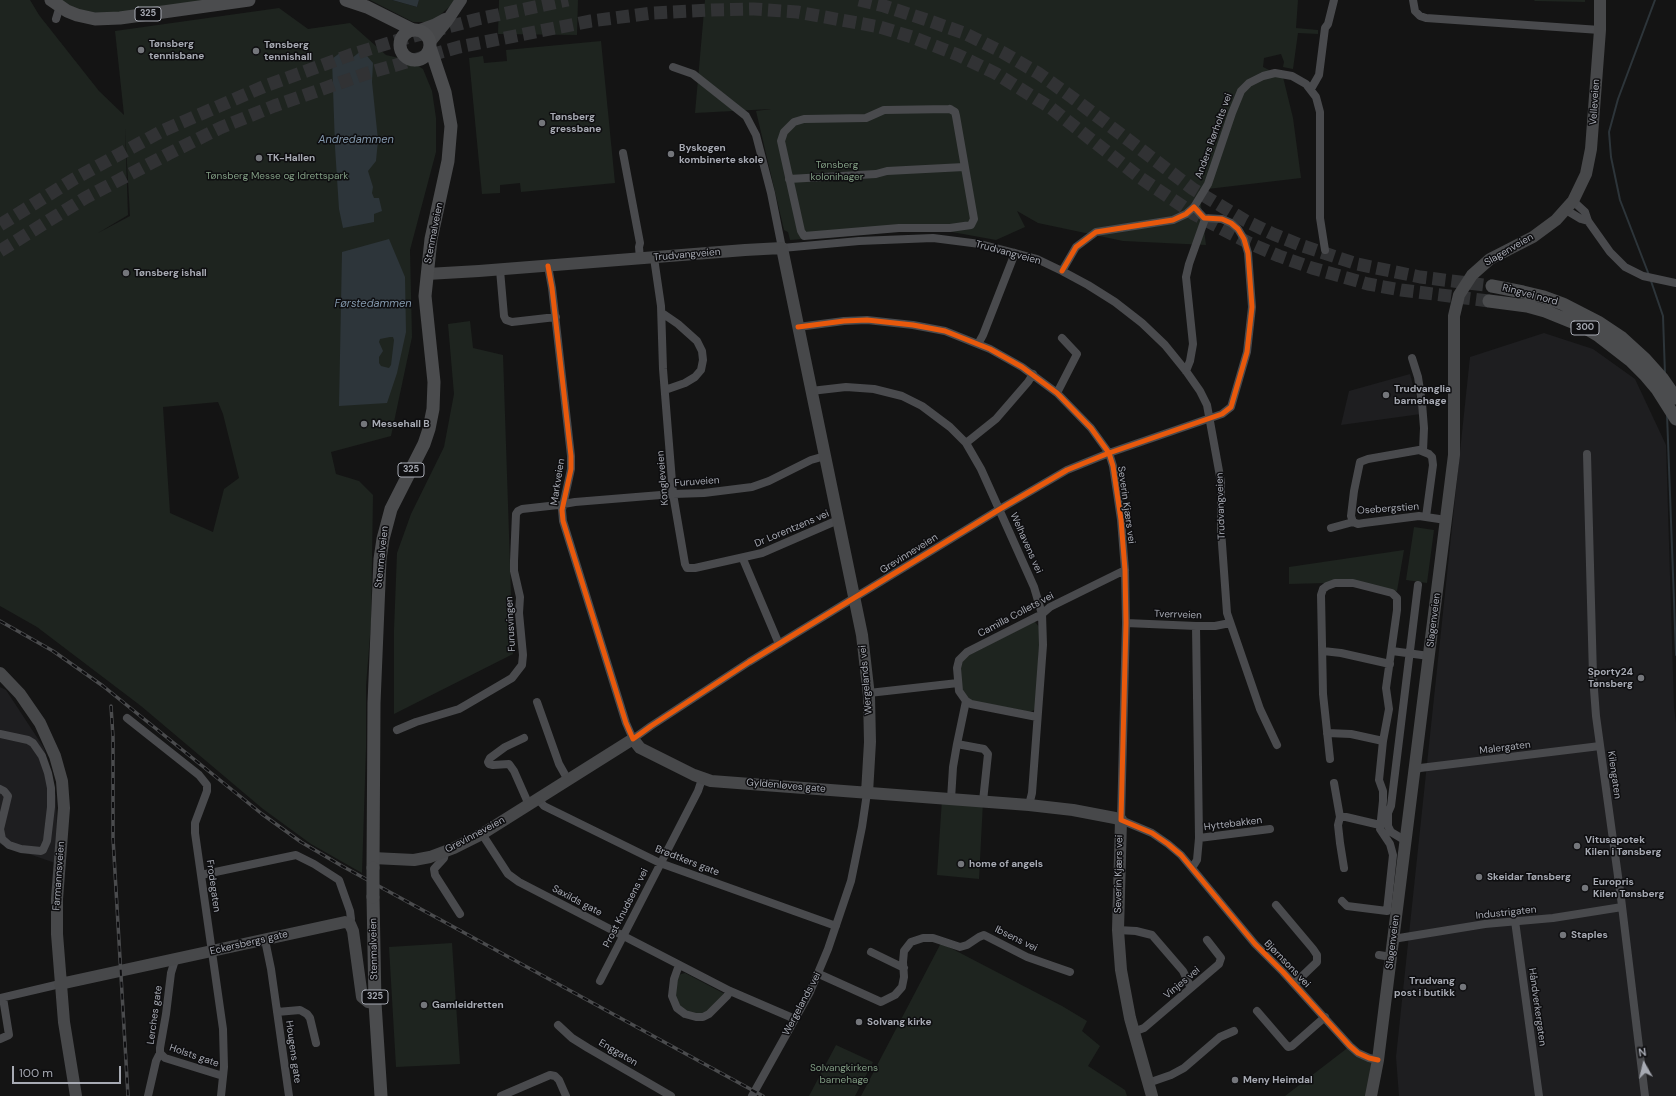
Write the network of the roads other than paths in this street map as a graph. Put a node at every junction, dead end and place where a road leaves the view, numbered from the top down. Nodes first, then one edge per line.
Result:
1 (249, 0) edge
2 (346, 0) edge
3 (461, 0) edge
4 (1334, 0) edge
5 (1413, 0) edge
6 (1600, 0) edge
7 (55, 3) edge
8 (452, 13) junction
9 (383, 15) junction
10 (56, 19) dead end
11 (416, 30) junction
12 (1600, 30) junction
13 (400, 41) junction
14 (430, 45) junction
15 (417, 60) junction
16 (672, 67) dead end
17 (1311, 89) junction
18 (449, 139) junction
19 (623, 153) dead end
20 (964, 167) junction
21 (789, 180) junction
22 (1569, 205) junction
23 (1194, 207) junction
24 (782, 248) junction
25 (1326, 250) dead end
26 (1015, 253) junction
27 (654, 258) junction
28 (640, 259) junction
29 (548, 266) junction
30 (500, 270) junction
31 (1062, 271) junction
32 (426, 274) junction
33 (1676, 283) edge
34 (1492, 286) tunnel mouth
35 (1488, 301) tunnel mouth
36 (662, 313) junction
37 (556, 317) junction
38 (798, 327) junction
39 (1062, 338) dead end
40 (978, 344) junction
41 (1412, 358) dead end
42 (1186, 371) junction
43 (1032, 374) junction
44 (665, 390) junction
45 (811, 391) junction
46 (1057, 393) junction
47 (1669, 394) edge
48 (1674, 416) edge
49 (1211, 418) junction
50 (966, 443) junction
51 (1423, 451) junction
52 (1108, 453) junction
53 (1587, 454) dead end
54 (825, 456) junction
55 (673, 494) junction
56 (564, 504) junction
57 (1000, 509) junction
58 (1426, 517) junction
59 (838, 520) junction
60 (1446, 520) junction
61 (1353, 522) junction
62 (1331, 528) dead end
63 (743, 558) junction
64 (684, 564) joint
65 (1125, 570) junction
66 (1418, 585) dead end
67 (855, 598) junction
68 (1042, 614) junction
69 (1126, 623) junction
70 (1230, 623) junction
71 (1196, 626) junction
72 (779, 644) junction
73 (1323, 651) junction
74 (1392, 651) junction
75 (1410, 653) junction
76 (1429, 656) junction
77 (1390, 664) junction
78 (0, 673) edge
79 (958, 683) junction
80 (869, 693) junction
81 (966, 701) junction
82 (537, 702) dead end
83 (1037, 717) junction
84 (127, 718) dead end
85 (397, 730) dead end
86 (1327, 733) junction
87 (0, 734) edge
88 (524, 738) dead end
89 (633, 739) junction
90 (1383, 741) junction
91 (957, 744) junction
92 (1277, 745) dead end
93 (1600, 746) junction
94 (1330, 759) dead end
95 (1414, 771) junction
96 (702, 779) junction
97 (568, 780) junction
98 (1334, 783) dead end
99 (0, 789) edge
100 (867, 793) junction
101 (951, 799) junction
102 (533, 802) junction
103 (983, 802) junction
104 (1029, 805) junction
105 (2, 809) edge
106 (1385, 811) junction
107 (1340, 817) junction
108 (1121, 820) junction
109 (1380, 825) junction
110 (1270, 829) dead end
111 (482, 834) junction
112 (1199, 838) junction
113 (1406, 838) junction
114 (445, 852) junction
115 (373, 863) junction
116 (660, 863) junction
117 (1192, 868) junction
118 (1344, 868) dead end
119 (201, 876) junction
120 (1342, 901) dead end
121 (1276, 905) dead end
122 (1622, 907) junction
123 (460, 914) dead end
124 (1515, 920) junction
125 (350, 924) junction
126 (836, 926) junction
127 (1118, 930) junction
128 (623, 936) junction
129 (1393, 939) junction
130 (265, 940) junction
131 (1207, 940) dead end
132 (212, 952) junction
133 (871, 952) dead end
134 (175, 960) junction
135 (679, 965) junction
136 (904, 968) junction
137 (1070, 972) dead end
138 (818, 974) junction
139 (600, 981) dead end
140 (60, 984) junction
141 (1294, 984) junction
142 (1191, 988) junction
143 (730, 991) junction
144 (2, 998) edge
145 (375, 1003) junction
146 (1257, 1011) dead end
147 (277, 1012) junction
148 (1325, 1018) junction
149 (795, 1019) junction
150 (558, 1025) dead end
151 (1234, 1031) dead end
152 (1133, 1032) junction
153 (0, 1039) edge
154 (316, 1044) dead end
155 (160, 1053) junction
156 (1378, 1060) junction
157 (223, 1076) junction
158 (1148, 1083) junction
159 (1371, 1095) edge
160 (76, 1096) edge
161 (148, 1096) edge
162 (221, 1096) edge
163 (289, 1096) edge
164 (381, 1096) edge
165 (500, 1096) edge
166 (566, 1096) edge
167 (671, 1096) edge
168 (752, 1096) edge
169 (1152, 1096) edge
170 (1539, 1096) edge
171 (1645, 1096) edge

1 - 7 main road, 325
2 - 9 main road, 325
3 - 8 main road
4 - 17 street
5 - 12 street
6 - 12 main road, Velleveien
7 - 10 street
8 - 11 main road
8 - 14 main road
9 - 11 main road, 325
9 - 13 main road, 325
11 - 13 main road
11 - 14 main road, Stenmalveien / 325
12 - 22 main road, Velleveien
13 - 15 main road, Stenmalveien / 325
14 - 15 main road
14 - 18 main road, Stenmalveien / 325
15 - 18 main road, Stenmalveien / 325
16 - 24 street
17 - 23 street, Anders Rørholts vei
17 - 25 street
18 - 32 main road, Stenmalveien / 325
19 - 28 street
20 - 21 street
20 - 21 street
20 - 21 street
22 - 33 street
22 - 60 main road, Slagenveien
23 - 31 street
23 - 42 street
23 - 49 street, Grevinneveien
24 - 26 street, Trudvangveien
24 - 27 main road, Trudvangveien
24 - 38 main road, Wergelands vei
26 - 31 street, Trudvangveien
26 - 40 street
27 - 28 main road, Trudvangveien
27 - 36 street, Kongleveien
28 - 29 main road, Trudvangveien
29 - 30 main road, Trudvangveien
29 - 37 street, Markveien
30 - 32 main road, Trudvangveien
30 - 37 street
31 - 42 street, Trudvangveien
32 - 115 main road, Stenmalveien / 325
34 - 47 main road, Ringvei nord / 300
35 - 47 main road, Ringvei nord / 300
36 - 44 street, Kongleveien
36 - 44 street
37 - 56 street, Markveien
38 - 40 street, Severin Kjærs vei
38 - 45 main road, Wergelands vei
39 - 46 street
40 - 43 street, Severin Kjærs vei
41 - 51 street
42 - 49 street, Trudvangveien
43 - 46 street, Severin Kjærs vei
43 - 50 street
44 - 55 street, Kongleveien
45 - 50 street, Welhavens vei
45 - 54 main road, Wergelands vei
46 - 52 street, Severin Kjærs vei
47 - 48 main road, Ringvei nord / 300
49 - 52 street, Grevinneveien
49 - 70 street, Trudvangveien
50 - 57 street, Welhavens vei
51 - 58 street, Osebergstien
51 - 61 street, Osebergstien
52 - 57 street, Grevinneveien
52 - 65 street, Severin Kjærs vei
53 - 93 street, Kilengaten
54 - 55 street, Furuveien
54 - 59 main road, Wergelands vei
55 - 56 street, Furuveien
55 - 64 street, Kongleveien
56 - 85 street, Furusvingen
56 - 89 street, Markveien
57 - 67 street, Grevinneveien
57 - 68 street, Welhavens vei
58 - 60 street, Osebergstien
58 - 61 street, Osebergstien
59 - 63 street, Dr Lorentzens vei
59 - 67 main road, Wergelands vei
60 - 76 main road, Slagenveien
61 - 62 street, Osebergstien
63 - 64 street, Dr Lorentzens vei
63 - 72 street
65 - 68 street, Camilla Collets vei
65 - 69 street, Severin Kjærs vei
66 - 75 street
67 - 72 street, Grevinneveien
67 - 80 main road, Wergelands vei
68 - 79 street, Camilla Collets vei
68 - 83 street, Welhavens vei
69 - 71 street, Tverrveien
69 - 108 street, Severin Kjærs vei
70 - 71 street, Tverrveien
70 - 92 street, Trudvangveien
71 - 112 street
72 - 89 street, Grevinneveien
73 - 74 street
73 - 77 street
73 - 86 street
74 - 75 street
74 - 77 street
75 - 76 street
75 - 106 street
76 - 95 main road, Slagenveien
77 - 90 street
78 - 140 main road, Farmannsveien
79 - 80 street
79 - 81 street, Camilla Collets vei
80 - 100 main road, Wergelands vei
81 - 83 street
81 - 91 street
82 - 97 street
83 - 104 street, Welhavens vei
84 - 119 street, Frodegaten
86 - 90 street
86 - 94 street
87 - 105 street
88 - 102 street
89 - 96 main road, Gyldenløves gate
89 - 97 main road, Grevinneveien
90 - 106 street
91 - 101 street
91 - 103 street
93 - 95 street, Malergaten
93 - 122 street, Kilengaten
95 - 113 main road, Slagenveien
96 - 100 main road, Gyldenløves gate
96 - 116 street, Prost Knudsens vei
97 - 102 main road, Grevinneveien
98 - 107 street
99 - 105 street
100 - 101 main road, Gyldenløves gate
100 - 126 street, Wergelands vei
101 - 103 main road, Gyldenløves gate
102 - 111 main road, Grevinneveien
102 - 116 street, Brødtkers gate
103 - 104 main road, Gyldenløves gate
104 - 108 main road, Gyldenløves gate
106 - 109 street
106 - 113 street
107 - 109 street
107 - 118 street
108 - 117 street, Gyldenløves gate
108 - 127 main road, Severin Kjærs vei
109 - 120 street, Slagenveien
110 - 112 street, Hyttebakken
111 - 114 main road, Grevinneveien
111 - 128 street, Saxilds gate
112 - 117 street
113 - 129 main road, Slagenveien
114 - 115 main road, Grevinneveien
114 - 123 street
115 - 145 main road, Stenmalveien / 325, bridge
116 - 126 street, Brødtkers gate
116 - 128 street, Prost Knudsens vei
117 - 141 street, Bjørnsons vei
119 - 125 street
119 - 132 street, Frodegaten
121 - 141 street
122 - 124 street, Industrigaten
122 - 171 street, Kilengaten
124 - 129 street, Industrigaten
124 - 170 street, Håndverkergaten
125 - 130 main road, Eckersbergs gate
125 - 145 main road
126 - 138 street, Wergelands vei
127 - 142 street
127 - 152 main road, Severin Kjærs vei
128 - 135 street, Saxilds gate
128 - 139 street, Prost Knudsens vei
129 - 156 main road, Slagenveien
130 - 132 main road, Eckersbergs gate
130 - 147 street, Hougens gate
131 - 142 street, Vinjes vei
132 - 134 main road, Eckersbergs gate
132 - 157 street, Frodegaten
133 - 136 street
134 - 140 main road, Eckersbergs gate
134 - 155 street, Lerches gate
135 - 143 street, Saxilds gate
135 - 143 street
136 - 137 street, Ibsens vei
136 - 138 street, Ibsens vei
138 - 149 street, Wergelands vei
140 - 144 street
140 - 160 main road, Farmannsveien
141 - 148 street, Bjørnsons vei
142 - 152 street, Vinjes vei
143 - 149 street, Saxilds gate
144 - 153 street
145 - 164 main road, Stenmalveien / 325
146 - 148 street
147 - 154 street, Hougens gate
147 - 163 street, Hougens gate
148 - 156 street, Bjørnsons vei
149 - 168 street, Wergelands vei
150 - 167 street, Enggaten
151 - 158 street
152 - 158 main road, Severin Kjærs vei
155 - 157 street, Holsts gate
155 - 161 street, Lerches gate
156 - 159 main road, Slagenveien
157 - 162 street, Frodegaten
158 - 169 main road, Severin Kjærs vei
165 - 166 street

